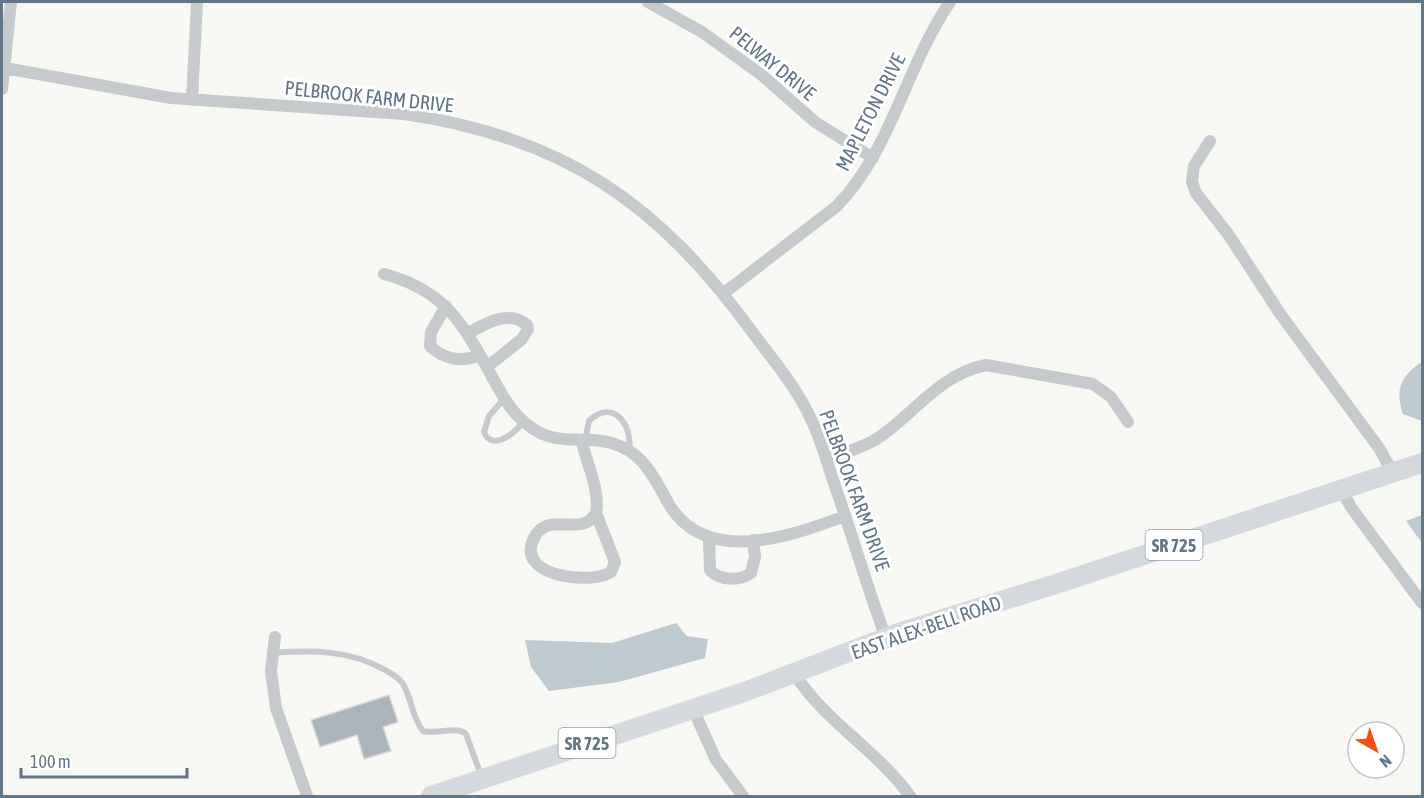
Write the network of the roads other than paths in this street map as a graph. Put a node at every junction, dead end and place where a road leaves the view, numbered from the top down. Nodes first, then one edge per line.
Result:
1 (11, 2) edge
2 (197, 2) edge
3 (648, 2) edge
4 (950, 2) edge
5 (5, 68) junction
6 (2, 90) edge
7 (192, 100) junction
8 (1210, 141) dead end
9 (873, 158) junction
10 (384, 274) dead end
11 (724, 293) junction
12 (446, 306) junction
13 (467, 334) junction
14 (479, 355) junction
15 (487, 367) junction
16 (504, 398) junction
17 (523, 422) junction
18 (1128, 422) dead end
19 (583, 442) junction
20 (628, 450) junction
21 (826, 459) junction
22 (1422, 463) edge
23 (1393, 473) junction
24 (1341, 490) junction
25 (596, 513) junction
26 (845, 516) junction
27 (709, 539) junction
28 (753, 540) junction
29 (1422, 603) edge
30 (275, 637) dead end
31 (886, 638) junction
32 (273, 653) junction
33 (794, 673) junction
34 (693, 709) junction
35 (482, 778) junction
36 (307, 796) edge
37 (431, 796) edge
38 (743, 796) edge
39 (910, 796) edge

1 - 5 street
2 - 7 street
3 - 9 street, PELWAY DRIVE
4 - 9 street, MAPLETON DRIVE
5 - 6 street
5 - 7 street, PELBROOK FARM DRIVE
7 - 11 street, PELBROOK FARM DRIVE
8 - 23 street
9 - 11 street, MAPLETON DRIVE
10 - 12 street
11 - 21 street, PELBROOK FARM DRIVE
12 - 13 street
12 - 14 street
13 - 14 street
13 - 15 street
14 - 15 street
15 - 16 street
16 - 17 street
16 - 17 lane
17 - 19 street
18 - 21 street
19 - 20 street
19 - 20 lane
19 - 25 street
20 - 27 street
21 - 26 street, PELBROOK FARM DRIVE
22 - 23 main road, EAST ALEX-BELL ROAD / SR 725
23 - 24 main road, EAST ALEX-BELL ROAD / SR 725
24 - 29 street
24 - 31 main road, EAST ALEX-BELL ROAD / SR 725
25 - 25 street
26 - 28 street
26 - 31 street, PELBROOK FARM DRIVE
27 - 28 street
27 - 28 street
30 - 32 street
31 - 33 main road, EAST ALEX-BELL ROAD / SR 725
32 - 35 lane
32 - 36 street
33 - 34 main road, EAST ALEX-BELL ROAD / SR 725
33 - 39 street
34 - 35 main road, EAST ALEX-BELL ROAD / SR 725
34 - 38 street
35 - 37 main road, EAST ALEX-BELL ROAD / SR 725

